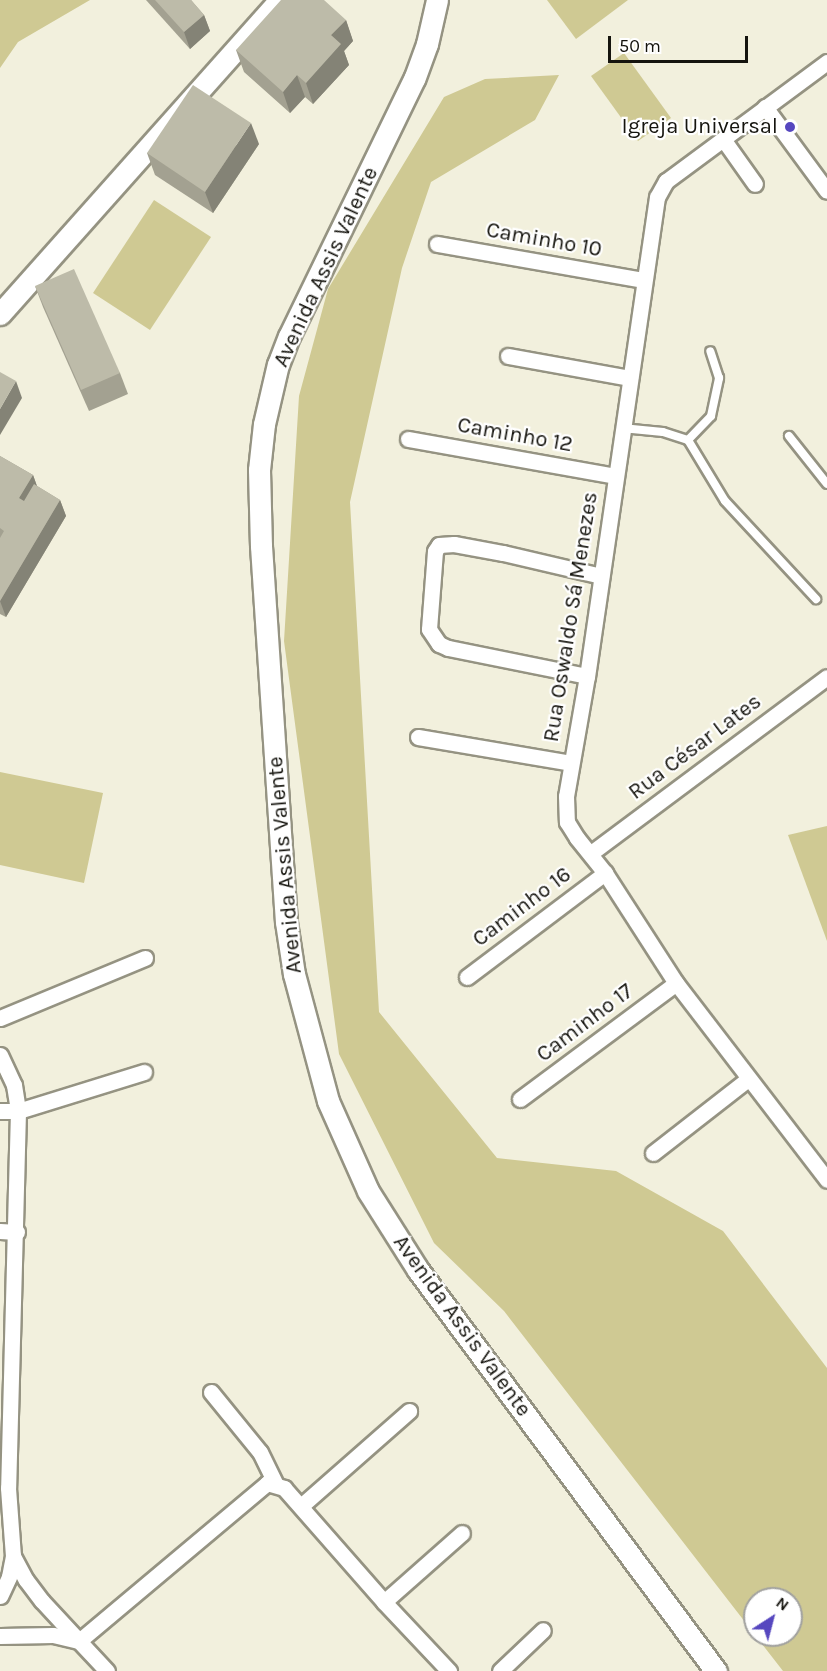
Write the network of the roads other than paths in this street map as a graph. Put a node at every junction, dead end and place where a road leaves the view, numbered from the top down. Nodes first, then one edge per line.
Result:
1 (280, 0) edge
2 (436, 2) edge
3 (827, 62) edge
4 (765, 107) junction
5 (723, 140) junction
6 (755, 184) dead end
7 (827, 191) edge
8 (437, 244) dead end
9 (644, 280) junction
10 (0, 314) edge
11 (710, 351) dead end
12 (508, 357) dead end
13 (630, 378) junction
14 (622, 428) junction
15 (789, 436) dead end
16 (408, 438) dead end
17 (688, 440) junction
18 (615, 476) junction
19 (827, 484) edge
20 (601, 576) junction
21 (816, 599) dead end
22 (587, 676) junction
23 (827, 677) edge
24 (418, 737) dead end
25 (571, 763) junction
26 (591, 853) junction
27 (605, 873) junction
28 (145, 958) dead end
29 (466, 977) dead end
30 (676, 983) junction
31 (0, 1018) edge
32 (0, 1055) edge
33 (144, 1072) dead end
34 (748, 1079) junction
35 (520, 1099) dead end
36 (0, 1111) edge
37 (18, 1111) junction
38 (653, 1153) dead end
39 (827, 1180) edge
40 (0, 1231) edge
41 (17, 1232) junction
42 (211, 1392) dead end
43 (409, 1411) dead end
44 (275, 1484) junction
45 (4, 1487) edge
46 (301, 1506) junction
47 (462, 1533) dead end
48 (13, 1556) junction
49 (0, 1596) edge
50 (384, 1602) junction
51 (543, 1630) dead end
52 (0, 1636) edge
53 (79, 1641) junction
54 (107, 1671) edge
55 (449, 1671) edge
56 (500, 1671) edge
57 (716, 1671) edge

1 - 10 main road
2 - 57 main road, Avenida Assis Valente
3 - 4 street, Rua Oswaldo Sá Menezes
4 - 5 street, Rua Oswaldo Sá Menezes
4 - 7 street
5 - 6 street
5 - 9 street, Rua Oswaldo Sá Menezes
8 - 9 street, Caminho 10
9 - 13 street, Rua Oswaldo Sá Menezes
11 - 17 lane
12 - 13 street
13 - 14 street, Rua Oswaldo Sá Menezes
14 - 17 lane
14 - 18 street, Rua Oswaldo Sá Menezes
15 - 19 lane
16 - 18 street, Caminho 12
17 - 21 lane
18 - 20 street, Rua Oswaldo Sá Menezes
20 - 22 street, Rua Oswaldo Sá Menezes
20 - 22 street
22 - 25 street, Rua Oswaldo Sá Menezes
23 - 26 street, Rua César Lates
24 - 25 street
25 - 26 street, Rua Oswaldo Sá Menezes
26 - 27 street, Rua Oswaldo Sá Menezes
27 - 29 street, Caminho 16
27 - 30 street, Rua Oswaldo Sá Menezes
28 - 31 street
30 - 34 street, Rua Oswaldo Sá Menezes
30 - 35 street, Caminho 17
32 - 37 street
33 - 37 street
34 - 38 street
34 - 39 street, Rua Oswaldo Sá Menezes
36 - 37 street
37 - 41 street
40 - 41 street
41 - 45 street
42 - 44 street
43 - 46 street
44 - 46 street
44 - 53 street
45 - 48 street
46 - 50 street
47 - 50 street
48 - 49 street
48 - 53 street
50 - 55 street
51 - 56 street
52 - 53 street
53 - 54 street

